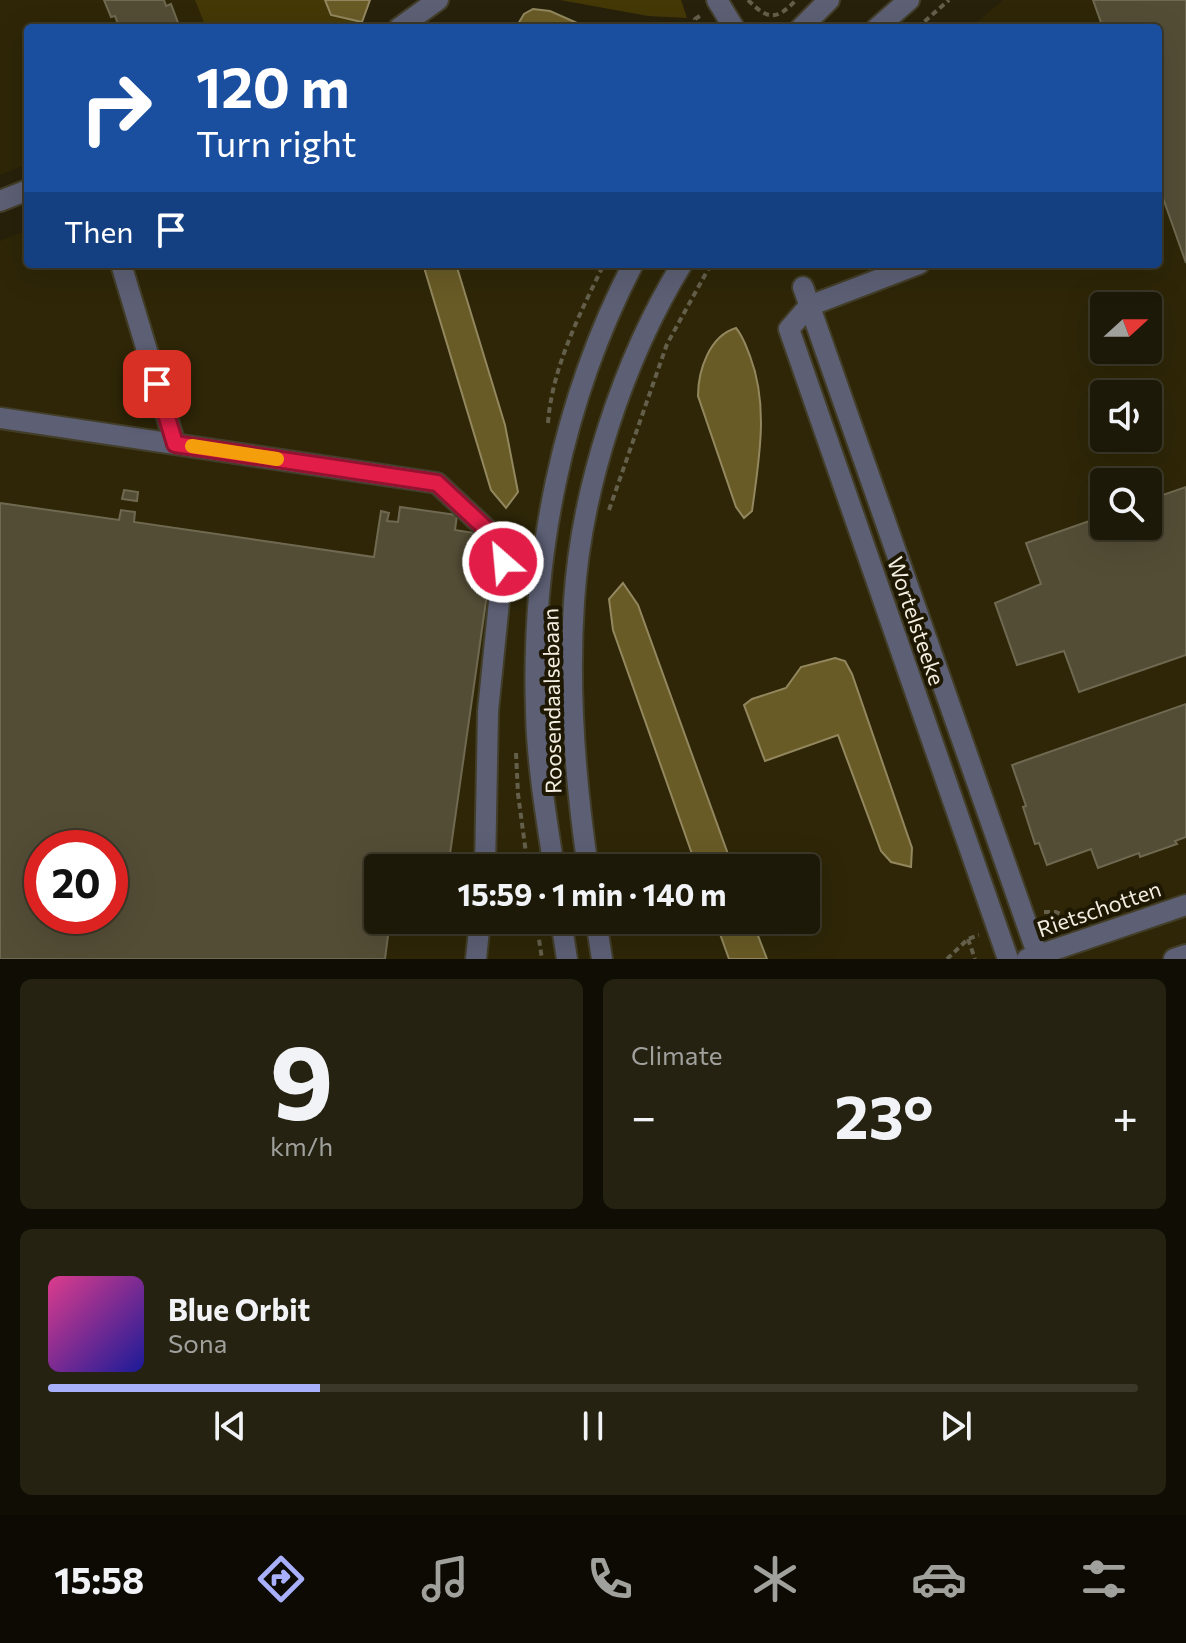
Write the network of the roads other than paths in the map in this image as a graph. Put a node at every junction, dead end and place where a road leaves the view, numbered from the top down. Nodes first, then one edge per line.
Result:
1 (438, 0) edge
2 (717, 0) edge
3 (829, 0) edge
4 (909, 0) edge
5 (405, 24) edge
6 (732, 24) edge
7 (805, 24) edge
8 (882, 24) edge
9 (24, 192) edge
10 (0, 201) edge
11 (122, 268) edge
12 (631, 268) edge
13 (680, 268) edge
14 (905, 268) edge
15 (806, 296) junction
16 (0, 418) edge
17 (175, 444) junction
18 (485, 854) edge
19 (552, 854) edge
20 (586, 854) edge
21 (1186, 905) edge
22 (479, 934) edge
23 (563, 934) edge
24 (598, 934) edge
25 (1186, 955) edge
26 (1035, 958) edge
27 (476, 959) edge
28 (567, 959) edge
29 (602, 959) edge
30 (1008, 959) edge
31 (1174, 959) edge

1 - 5 street
2 - 6 street
3 - 7 street
4 - 8 street
9 - 10 street
11 - 17 street
12 - 19 street, Roosendaalsebaan
13 - 20 street, Roosendaalsebaan
14 - 15 street
15 - 26 street, Wortelsteeke
15 - 30 street, Wortelsteeke
16 - 17 street
17 - 18 street
21 - 26 street, Rietschotten
22 - 27 street
23 - 28 street
24 - 29 street
25 - 31 street

